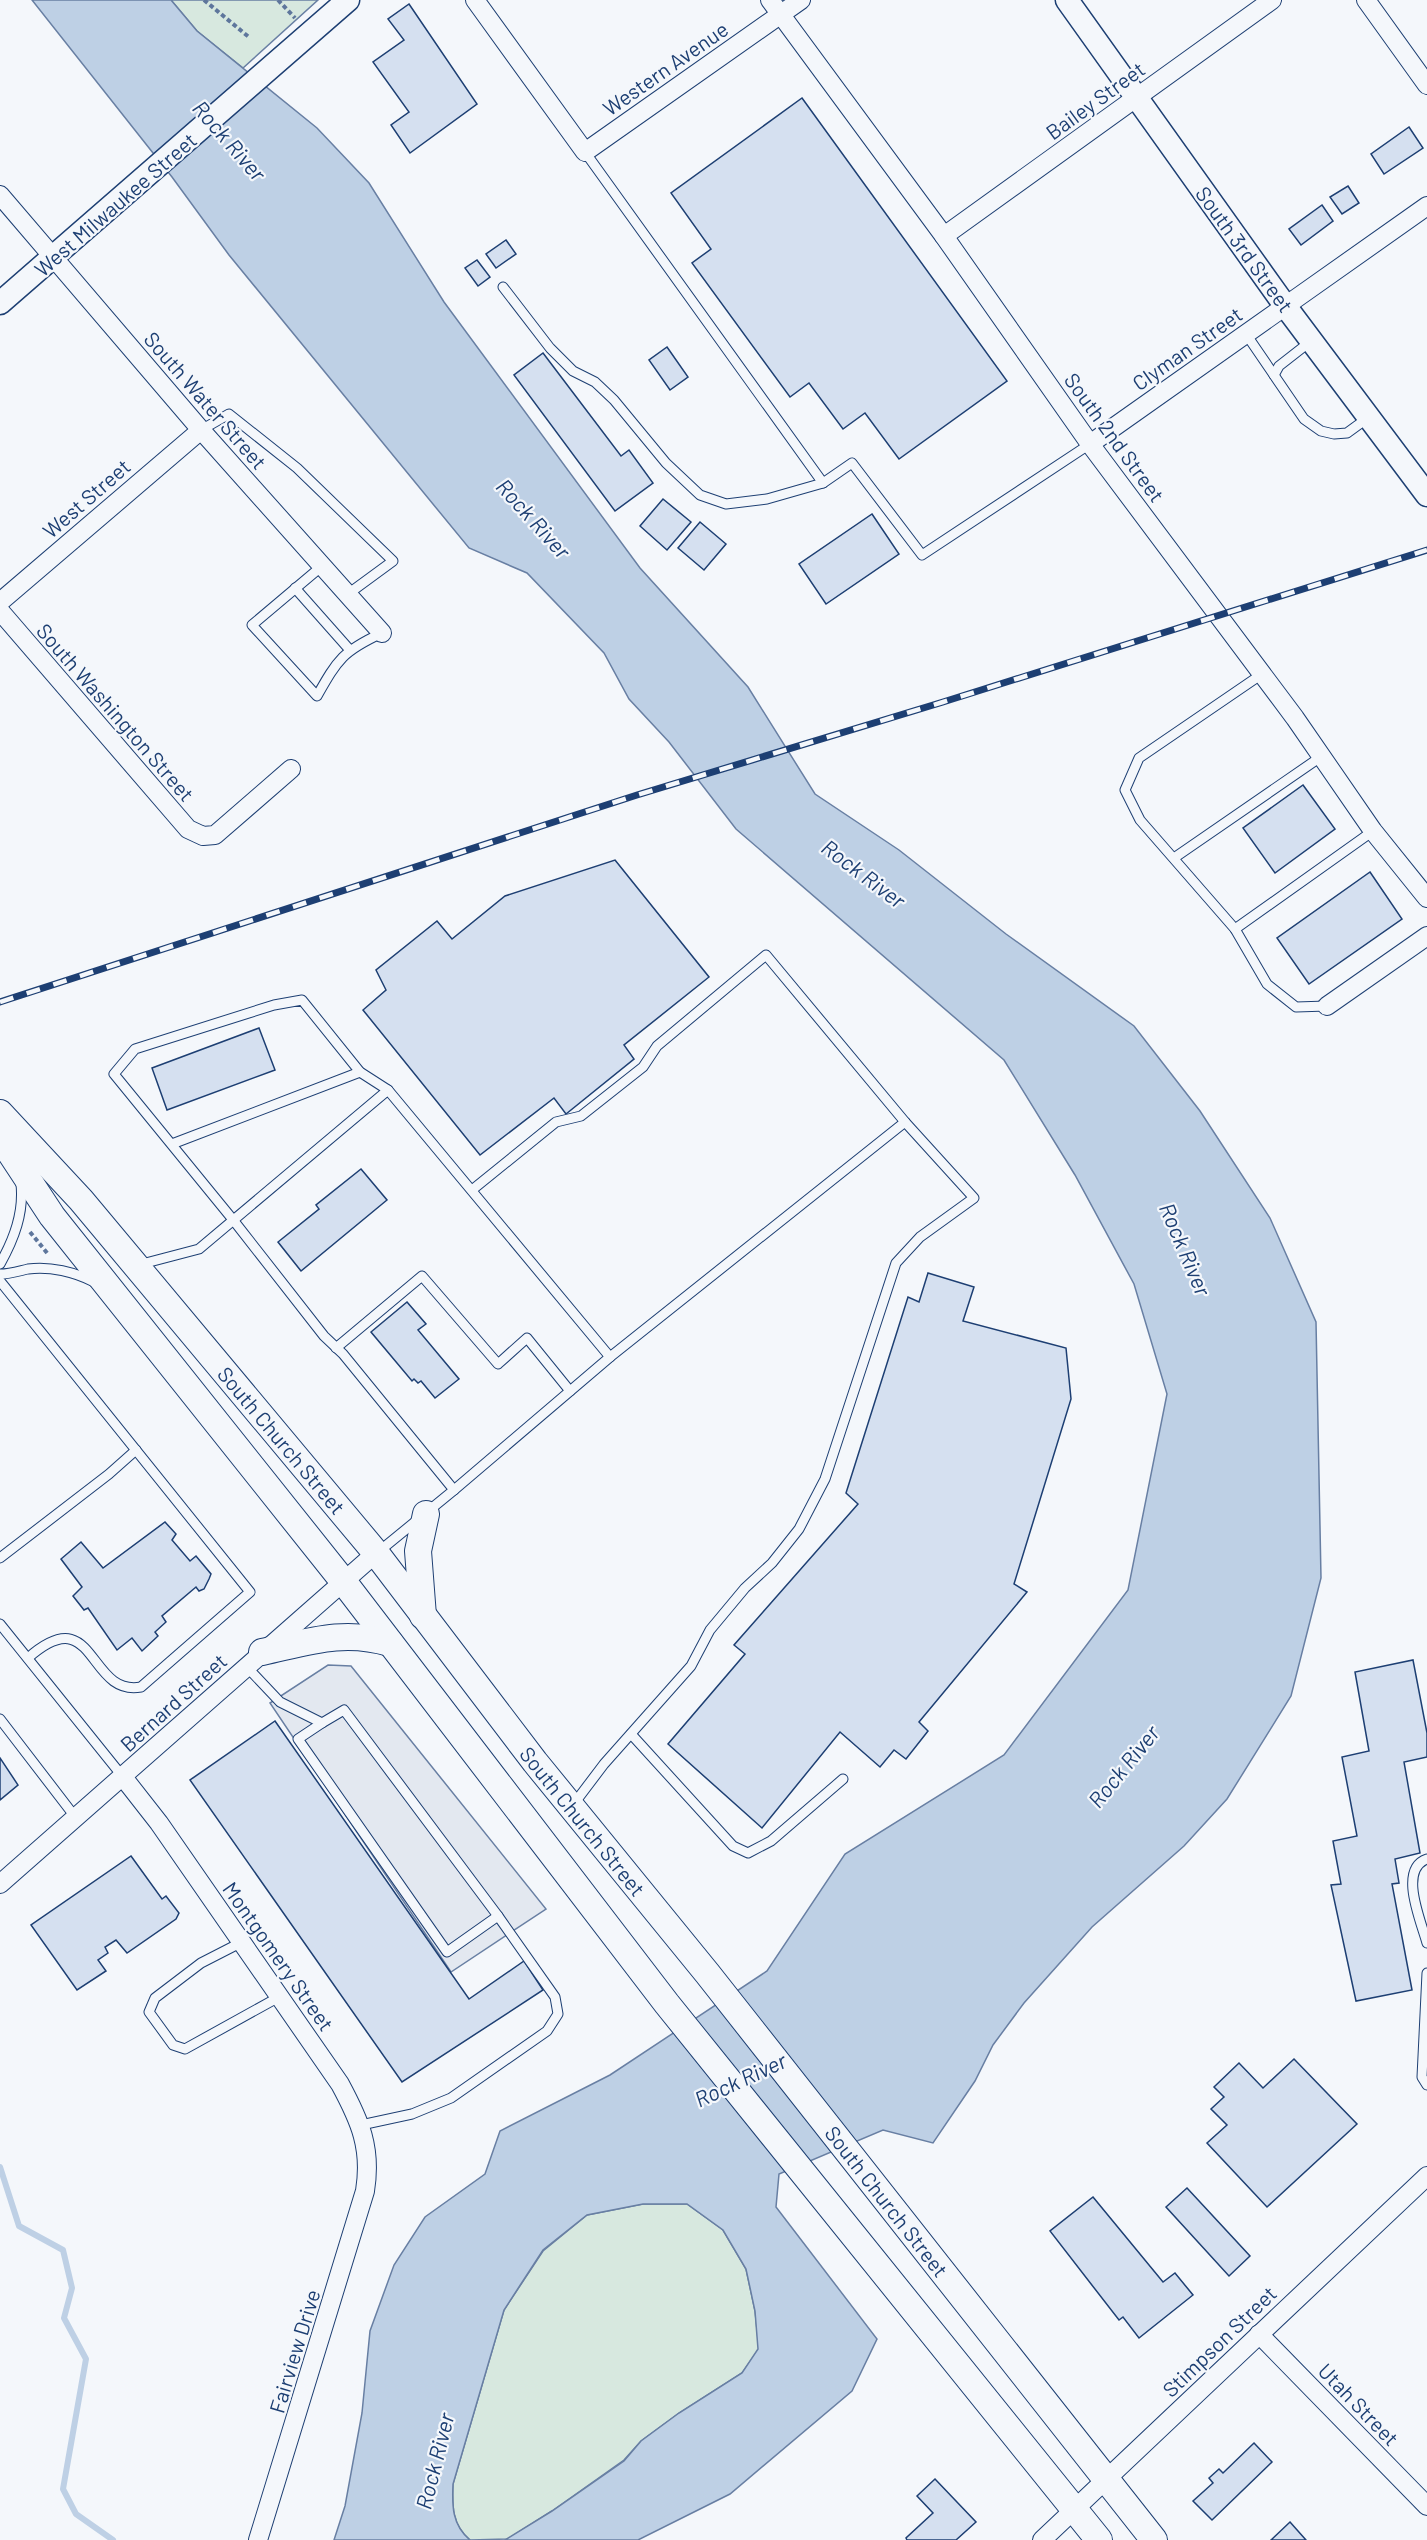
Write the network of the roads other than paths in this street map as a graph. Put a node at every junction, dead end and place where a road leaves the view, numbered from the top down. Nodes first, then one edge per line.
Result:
1 (348, 0) edge
2 (475, 0) edge
3 (801, 0) edge
4 (1067, 0) edge
5 (1366, 0) edge
6 (1261, 3) edge
7 (775, 8) edge
8 (1427, 85) edge
9 (1136, 98) junction
10 (585, 152) junction
11 (0, 195) edge
12 (1427, 206) edge
13 (944, 236) junction
14 (54, 258) junction
15 (504, 288) dead end
16 (0, 303) edge
17 (1286, 307) junction
18 (1246, 334) junction
19 (1311, 341) junction
20 (1274, 375) junction
21 (1368, 417) junction
22 (201, 429) junction
23 (1090, 444) junction
24 (823, 483) junction
25 (1427, 495) edge
26 (322, 566) junction
27 (295, 588) junction
28 (348, 594) junction
29 (0, 602) edge
30 (0, 611) edge
31 (382, 633) joint
32 (349, 649) junction
33 (1262, 674) junction
34 (1322, 756) junction
35 (291, 769) dead end
36 (1373, 831) junction
37 (1174, 858) junction
38 (1427, 898) edge
39 (1235, 930) junction
40 (1427, 936) edge
41 (1327, 1006) joint
42 (360, 1072) junction
43 (388, 1090) junction
44 (0, 1113) edge
45 (905, 1122) junction
46 (0, 1137) edge
47 (172, 1144) junction
48 (20, 1167) junction
49 (472, 1190) junction
50 (234, 1221) junction
51 (0, 1264) edge
52 (136, 1265) junction
53 (0, 1274) edge
54 (0, 1281) edge
55 (114, 1294) junction
56 (336, 1348) junction
57 (610, 1357) junction
58 (570, 1391) junction
59 (136, 1450) junction
60 (454, 1490) junction
61 (426, 1514) junction
62 (376, 1553) junction
63 (0, 1558) edge
64 (343, 1581) junction
65 (423, 1616) junction
66 (0, 1624) edge
67 (390, 1643) junction
68 (28, 1658) junction
69 (254, 1659) junction
70 (0, 1719) edge
71 (322, 1723) junction
72 (631, 1734) junction
73 (123, 1777) junction
74 (843, 1779) dead end
75 (572, 1807) junction
76 (76, 1818) junction
77 (1427, 1859) edge
78 (0, 1884) edge
79 (498, 1916) junction
80 (242, 1942) junction
81 (1427, 1943) edge
82 (1427, 1973) edge
83 (279, 1997) junction
84 (1427, 2085) edge
85 (361, 2125) junction
86 (368, 2174) joint
87 (1427, 2175) edge
88 (1259, 2334) junction
89 (1106, 2480) junction
90 (1427, 2506) edge
91 (1074, 2510) junction
92 (258, 2540) edge
93 (1042, 2540) edge
94 (1099, 2540) edge
95 (1154, 2540) edge

1 - 14 street, West Milwaukee Street
2 - 10 street
3 - 7 street, Western Avenue
4 - 9 street, South 3rd Street
5 - 8 street
6 - 9 street, Bailey Street
7 - 10 street, Western Avenue
7 - 13 street, South 2nd Street
9 - 13 street, Bailey Street
9 - 17 street, South 3rd Street
10 - 24 lane
11 - 14 street, South Water Street
12 - 17 street, Clyman Street
13 - 23 street, South 2nd Street
14 - 16 street, West Milwaukee Street
14 - 22 street, South Water Street
15 - 24 lane
17 - 18 street, Clyman Street
17 - 19 street, South 3rd Street
18 - 20 lane
18 - 23 street, Clyman Street
19 - 20 lane
19 - 21 street, South 3rd Street
20 - 21 lane
21 - 25 street, South 3rd Street
22 - 26 street, South Water Street
22 - 28 lane
22 - 29 street, West Street
23 - 24 lane
23 - 33 street, South 2nd Street
26 - 27 lane
26 - 28 street, South Water Street
27 - 32 lane
27 - 32 lane
28 - 31 street, South Water Street
30 - 35 street, South Washington Street
31 - 32 lane
33 - 34 street, South 2nd Street
33 - 37 lane
34 - 36 street, South 2nd Street
34 - 37 lane
36 - 38 street, South 2nd Street
36 - 39 lane
37 - 39 lane
39 - 41 lane
40 - 41 street
42 - 43 lane
42 - 47 lane
42 - 47 lane
43 - 49 lane
43 - 50 lane
44 - 52 main road, South Church Street
45 - 49 lane
45 - 57 lane
45 - 72 lane
46 - 48 main road, South Church Street
47 - 50 lane
48 - 51 lane
48 - 55 main road, South Church Street
49 - 57 lane
50 - 52 lane
50 - 56 lane
52 - 62 main road, South Church Street
53 - 55 lane
54 - 59 lane
55 - 64 main road, South Church Street
56 - 58 lane
56 - 60 lane
57 - 58 lane
58 - 60 lane
59 - 63 lane
59 - 68 lane
60 - 61 lane
61 - 62 lane
61 - 65 main road
62 - 64 street, Bernard Street
62 - 65 main road, South Church Street
64 - 67 main road, South Church Street
64 - 69 street, Bernard Street
65 - 75 main road, South Church Street
66 - 68 lane
67 - 69 main road
67 - 91 main road, South Church Street
68 - 73 lane
69 - 71 lane
69 - 73 street, Bernard Street
70 - 76 lane
71 - 79 lane
71 - 79 lane
72 - 74 lane
72 - 75 lane
73 - 76 street, Bernard Street
73 - 80 street, Montgomery Street
75 - 89 main road, South Church Street
76 - 78 street, Bernard Street
77 - 81 lane
79 - 85 lane
80 - 83 street, Montgomery Street
80 - 83 lane
82 - 84 lane
83 - 85 street, Montgomery Street
85 - 86 street, Montgomery Street
86 - 92 street, Fairview Drive
87 - 88 street, Stimpson Street
88 - 89 street, Stimpson Street
88 - 90 street, Utah Street
89 - 91 street, Stimpson Street
89 - 95 main road, South Church Street
91 - 93 street, Stimpson Street
91 - 94 main road, South Church Street

